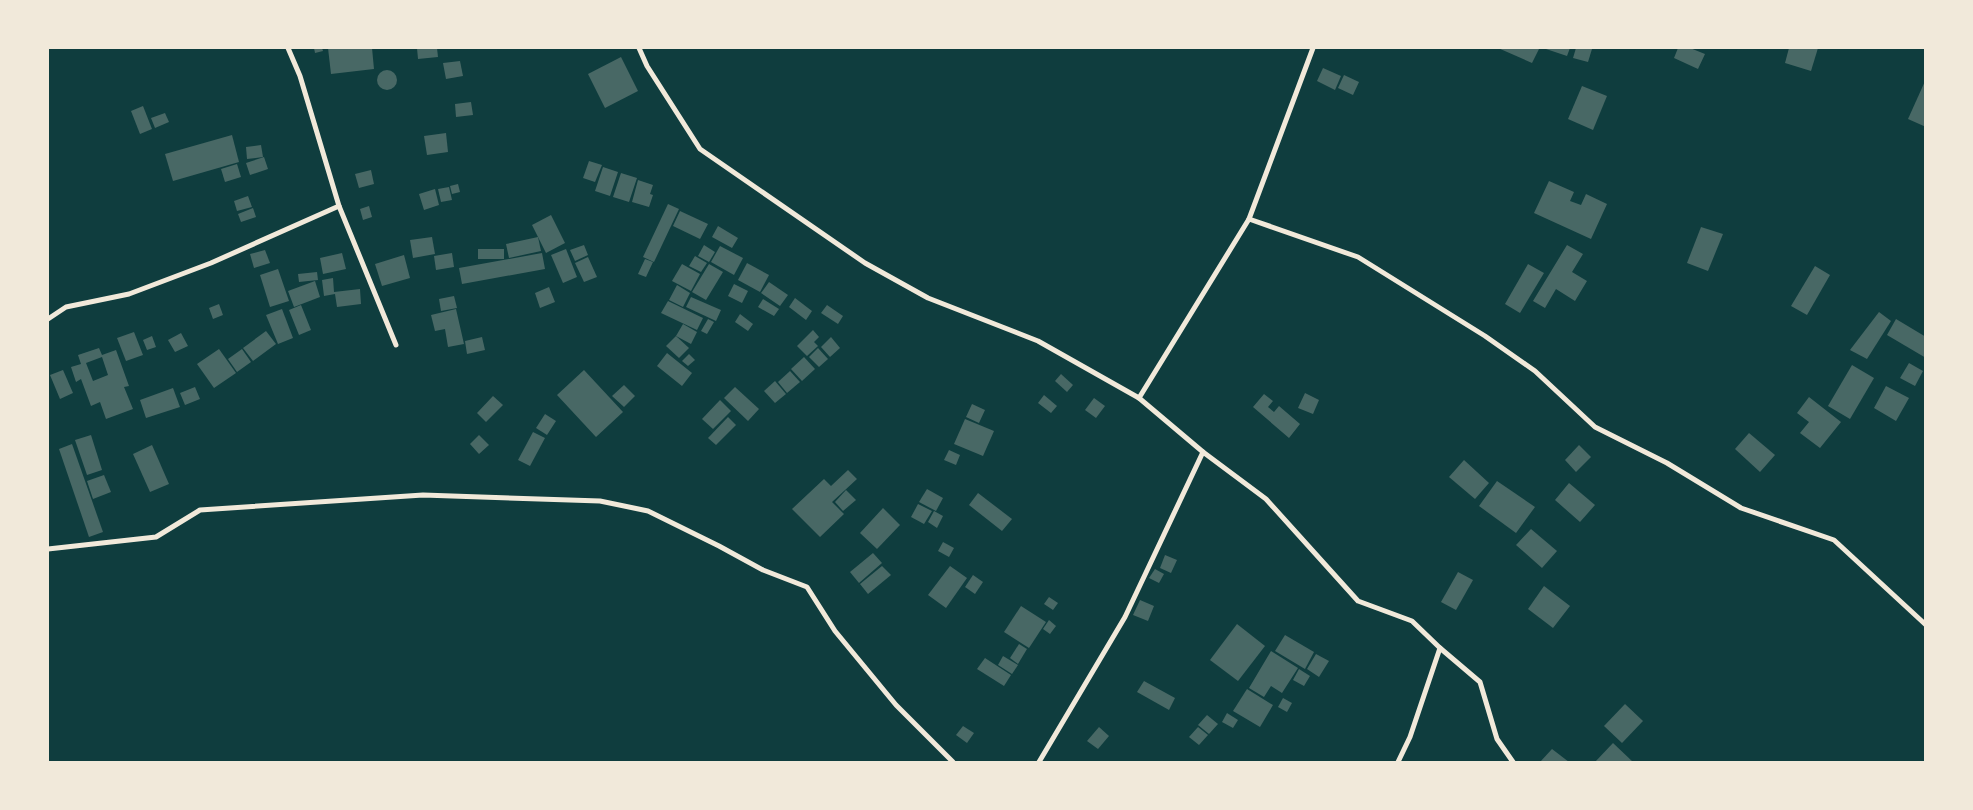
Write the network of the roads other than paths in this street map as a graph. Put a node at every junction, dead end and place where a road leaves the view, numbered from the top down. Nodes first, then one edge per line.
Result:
1 (288, 48) edge
2 (639, 48) edge
3 (1314, 48) edge
4 (338, 206) junction
5 (1249, 219) junction
6 (48, 319) edge
7 (396, 344) dead end
8 (1139, 398) junction
9 (1203, 452) junction
10 (48, 549) edge
11 (1926, 625) edge
12 (1440, 648) junction
13 (953, 762) edge
14 (1039, 762) edge
15 (1398, 762) edge
16 (1513, 762) edge

1 - 4 street
2 - 8 street
3 - 5 street
4 - 6 street
4 - 7 street
5 - 8 street
5 - 11 street
8 - 9 street
9 - 12 street
9 - 14 street
10 - 13 street
12 - 15 street
12 - 16 street

